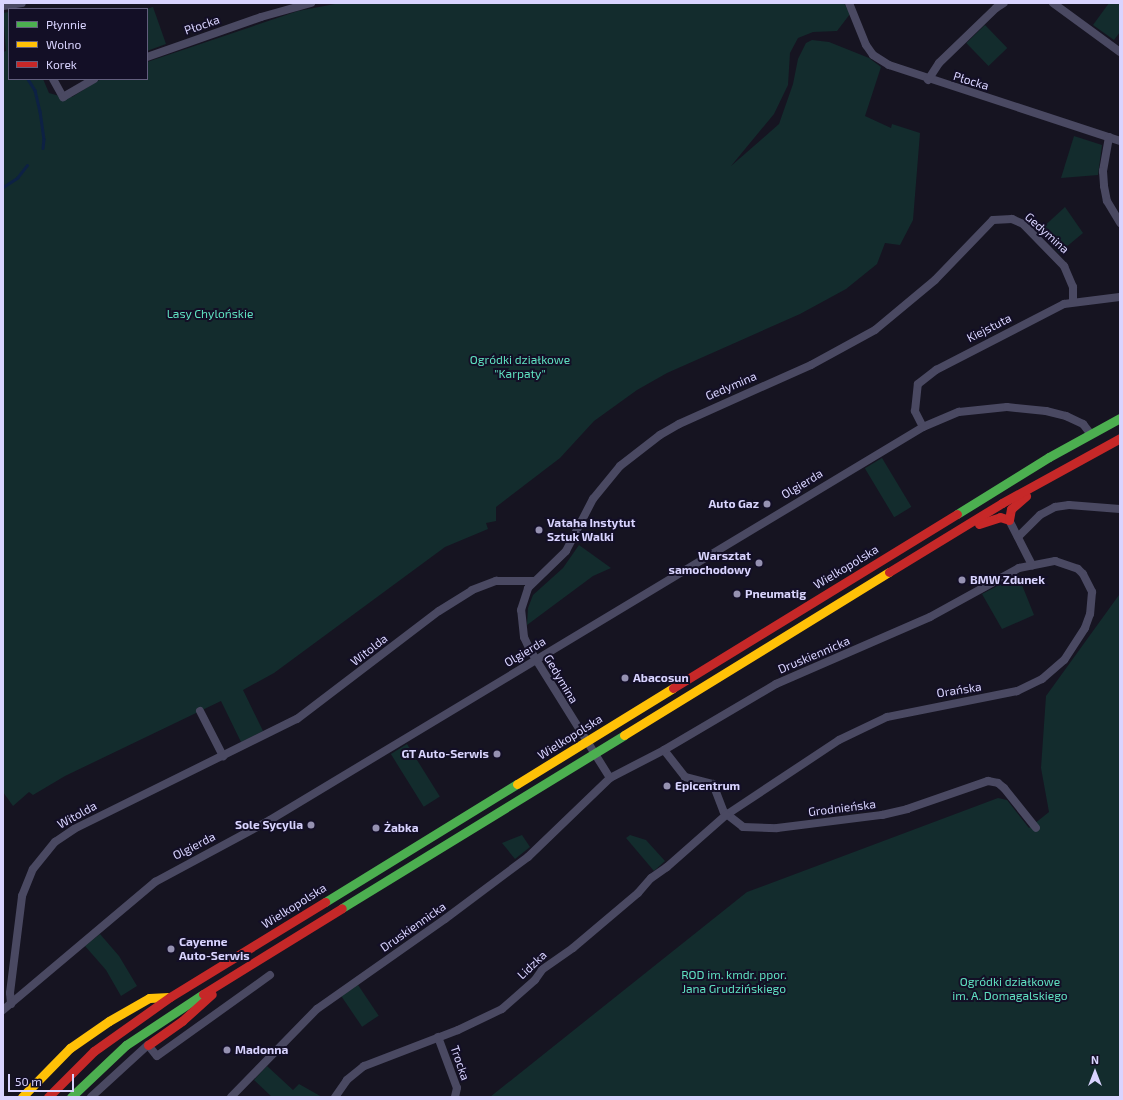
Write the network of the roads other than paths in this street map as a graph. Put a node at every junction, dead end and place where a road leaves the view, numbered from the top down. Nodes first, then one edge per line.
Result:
1 (311, 3) edge
2 (849, 3) edge
3 (1004, 3) edge
4 (1053, 3) edge
5 (3, 6) edge
6 (18, 6) edge
7 (1120, 52) edge
8 (148, 57) edge
9 (54, 80) edge
10 (92, 80) edge
11 (928, 80) junction
12 (1109, 137) junction
13 (1120, 141) edge
14 (1120, 223) edge
15 (1120, 297) edge
16 (1073, 302) junction
17 (1120, 418) edge
18 (922, 427) junction
19 (1090, 433) junction
20 (1120, 438) edge
21 (1058, 471) junction
22 (1120, 509) edge
23 (1008, 520) junction
24 (1018, 537) junction
25 (937, 542) junction
26 (1032, 565) junction
27 (534, 581) junction
28 (536, 660) junction
29 (200, 711) dead end
30 (586, 741) junction
31 (664, 750) junction
32 (594, 753) junction
33 (223, 756) junction
34 (610, 778) junction
35 (726, 815) junction
36 (1036, 828) dead end
37 (237, 972) junction
38 (270, 975) dead end
39 (170, 997) junction
40 (11, 1004) junction
41 (3, 1010) edge
42 (438, 1037) junction
43 (148, 1045) junction
44 (22, 1097) edge
45 (48, 1097) edge
46 (71, 1097) edge
47 (91, 1097) edge
48 (231, 1097) edge
49 (335, 1097) edge
50 (455, 1097) edge

1 - 8 street, Płocka
2 - 11 street, Płocka
3 - 11 street
4 - 7 street
5 - 6 street
9 - 10 street
11 - 12 street, Płocka
12 - 13 street, Płocka
12 - 14 street
15 - 16 street, Kiejstuta
16 - 18 street, Kiejstuta
16 - 27 street, Gedymina
17 - 19 main road, Wielkopolska
18 - 19 street, Olgierda
18 - 28 street, Olgierda
19 - 30 main road, Wielkopolska
20 - 21 main road
21 - 23 main road
21 - 25 main road
22 - 24 street
23 - 24 street
23 - 25 main road
24 - 26 street
25 - 32 main road
26 - 31 street, Druskiennicka
26 - 35 street, Orańska
27 - 28 street, Gedymina
27 - 33 street, Witolda
28 - 30 street, Gedymina
28 - 40 street, Olgierda
29 - 33 street
30 - 32 street
30 - 39 main road, Wielkopolska
31 - 34 street, Druskiennicka
31 - 35 street
32 - 34 street
32 - 37 main road
33 - 40 street, Witolda
34 - 48 street, Druskiennicka
35 - 36 street, Grodnieńska
35 - 42 street, Lidzka
37 - 43 main road
37 - 46 main road
38 - 43 street
39 - 44 main road
39 - 45 main road, Wielkopolska
40 - 41 street, Olgierda
42 - 49 street, Lidzka
42 - 50 street, Trocka
43 - 47 street

